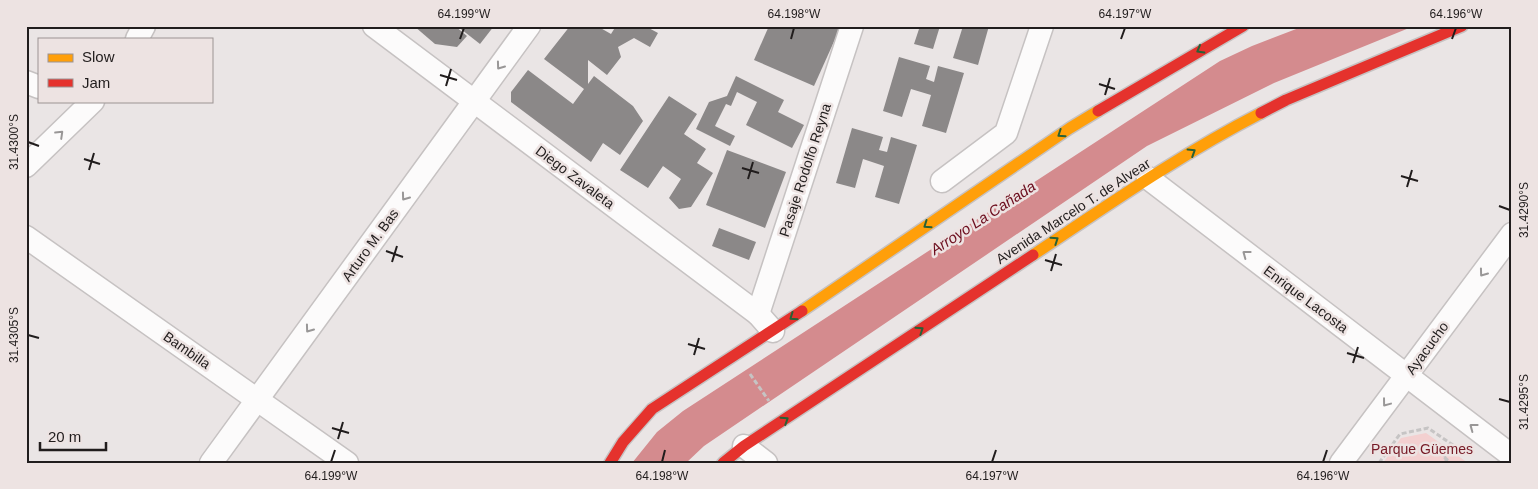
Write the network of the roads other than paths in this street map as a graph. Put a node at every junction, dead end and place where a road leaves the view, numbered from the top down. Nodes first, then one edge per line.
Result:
1 (144, 26) edge
2 (374, 26) edge
3 (529, 26) edge
4 (852, 26) edge
5 (1042, 26) edge
6 (1243, 26) edge
7 (1462, 26) edge
8 (138, 38) edge
9 (26, 82) edge
10 (38, 87) edge
11 (475, 102) junction
12 (81, 104) edge
13 (26, 166) edge
14 (1148, 178) junction
15 (942, 181) dead end
16 (1512, 234) edge
17 (26, 237) edge
18 (758, 314) junction
19 (773, 331) junction
20 (1406, 376) junction
21 (258, 399) junction
22 (744, 446) junction
23 (1512, 456) edge
24 (211, 463) edge
25 (347, 463) edge
26 (610, 463) edge
27 (723, 463) edge
28 (766, 463) edge
29 (1341, 463) edge

1 - 8 street
2 - 11 street, Diego Zavaleta
3 -> 11 street, Arturo M. Bas
4 - 18 street, Pasaje Rodolfo Reyna
5 - 15 street
6 -> 19 main road
14 -> 7 main road, Avenida Marcelo T. de Alvear
9 - 10 street
11 - 18 street, Diego Zavaleta
11 -> 21 street, Arturo M. Bas
13 -> 12 street
20 -> 14 street, Enrique Lacosta
22 -> 14 main road, Avenida Marcelo T. de Alvear
16 -> 20 street, Ayacucho
17 - 21 street, Bambilla
18 - 19 street, Diego Zavaleta
19 - 26 main road
23 -> 20 street, Enrique Lacosta
20 -> 29 street, Ayacucho
21 - 24 street, Arturo M. Bas
21 - 25 street, Bambilla
22 - 27 main road, Avenida Marcelo T. de Alvear
22 - 28 street

